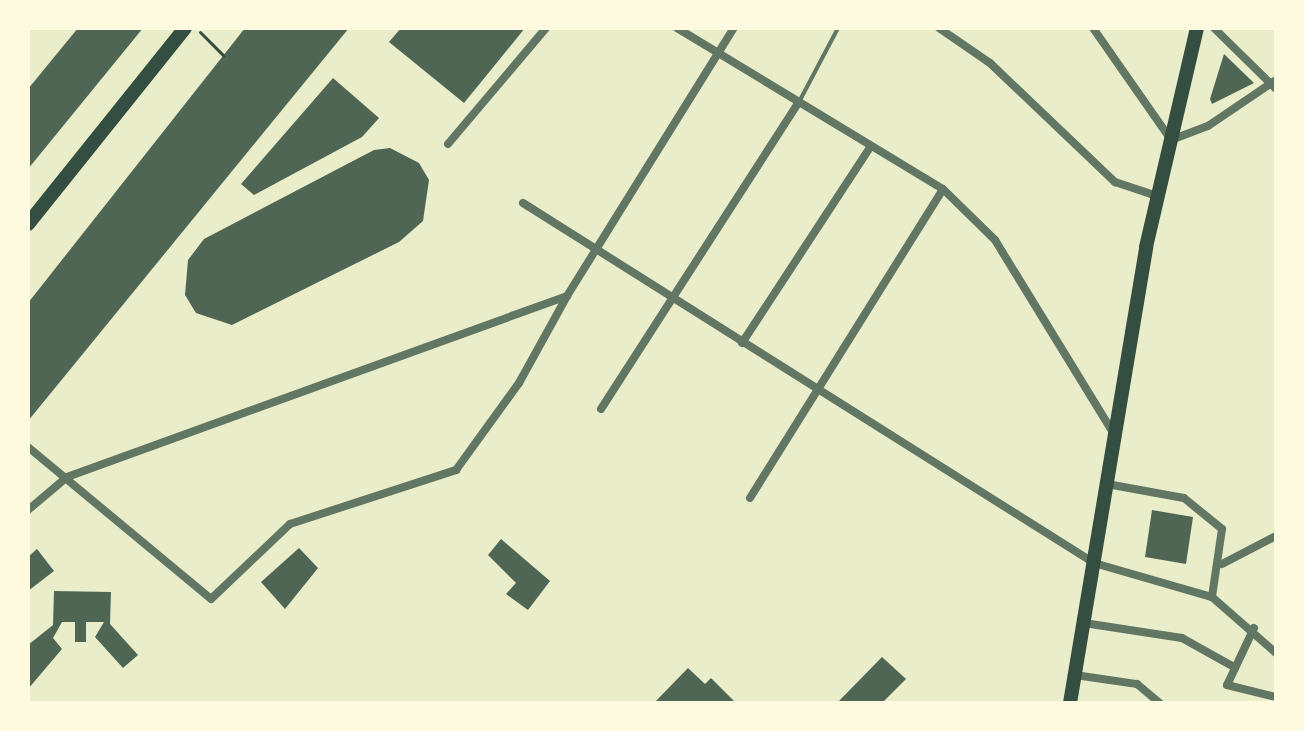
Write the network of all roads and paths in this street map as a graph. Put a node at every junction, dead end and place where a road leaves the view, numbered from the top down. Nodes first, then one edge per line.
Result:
1 (185, 28) edge
2 (195, 28) edge
3 (546, 28) edge
4 (677, 28) edge
5 (734, 28) edge
6 (838, 28) edge
7 (939, 28) edge
8 (1093, 28) edge
9 (1197, 28) edge
10 (1214, 28) edge
11 (223, 55) dead end
12 (717, 55) junction
13 (1274, 84) edge
14 (799, 102) junction
15 (1171, 140) junction
16 (448, 144) dead end
17 (869, 149) junction
18 (943, 189) junction
19 (1157, 196) junction
20 (523, 203) dead end
21 (28, 224) edge
22 (597, 250) junction
23 (567, 296) junction
24 (671, 298) junction
25 (742, 343) junction
26 (816, 391) junction
27 (601, 409) dead end
28 (1115, 436) junction
29 (28, 447) edge
30 (67, 477) junction
31 (1107, 484) junction
32 (750, 498) dead end
33 (28, 510) edge
34 (1276, 536) edge
35 (1094, 563) junction
36 (1222, 564) junction
37 (1212, 597) junction
38 (1084, 623) junction
39 (1254, 628) junction
40 (1276, 653) edge
41 (1234, 667) junction
42 (1075, 675) junction
43 (1276, 697) edge
44 (1070, 703) edge
45 (1160, 703) edge

1 - 21 main road
2 - 11 path
3 - 16 street
4 - 12 street
5 - 12 street
6 - 14 lane
7 - 19 street
8 - 15 street
9 - 15 main road
10 - 13 street
12 - 14 street
12 - 22 street
13 - 15 street
14 - 17 street
14 - 24 street
15 - 19 main road
17 - 18 street
17 - 25 street
18 - 26 street
18 - 28 street
19 - 28 main road
20 - 22 street
22 - 23 street
22 - 24 street
23 - 30 street
23 - 30 street
24 - 25 street
24 - 27 street
25 - 26 street
26 - 32 street
26 - 35 street
28 - 31 main road
29 - 30 street
30 - 33 street
31 - 35 main road
31 - 36 street
34 - 36 street
35 - 37 street
35 - 38 main road
36 - 37 street
37 - 39 street
38 - 41 street
38 - 42 main road
39 - 40 street
39 - 41 street
41 - 43 street
42 - 44 main road
42 - 45 street

